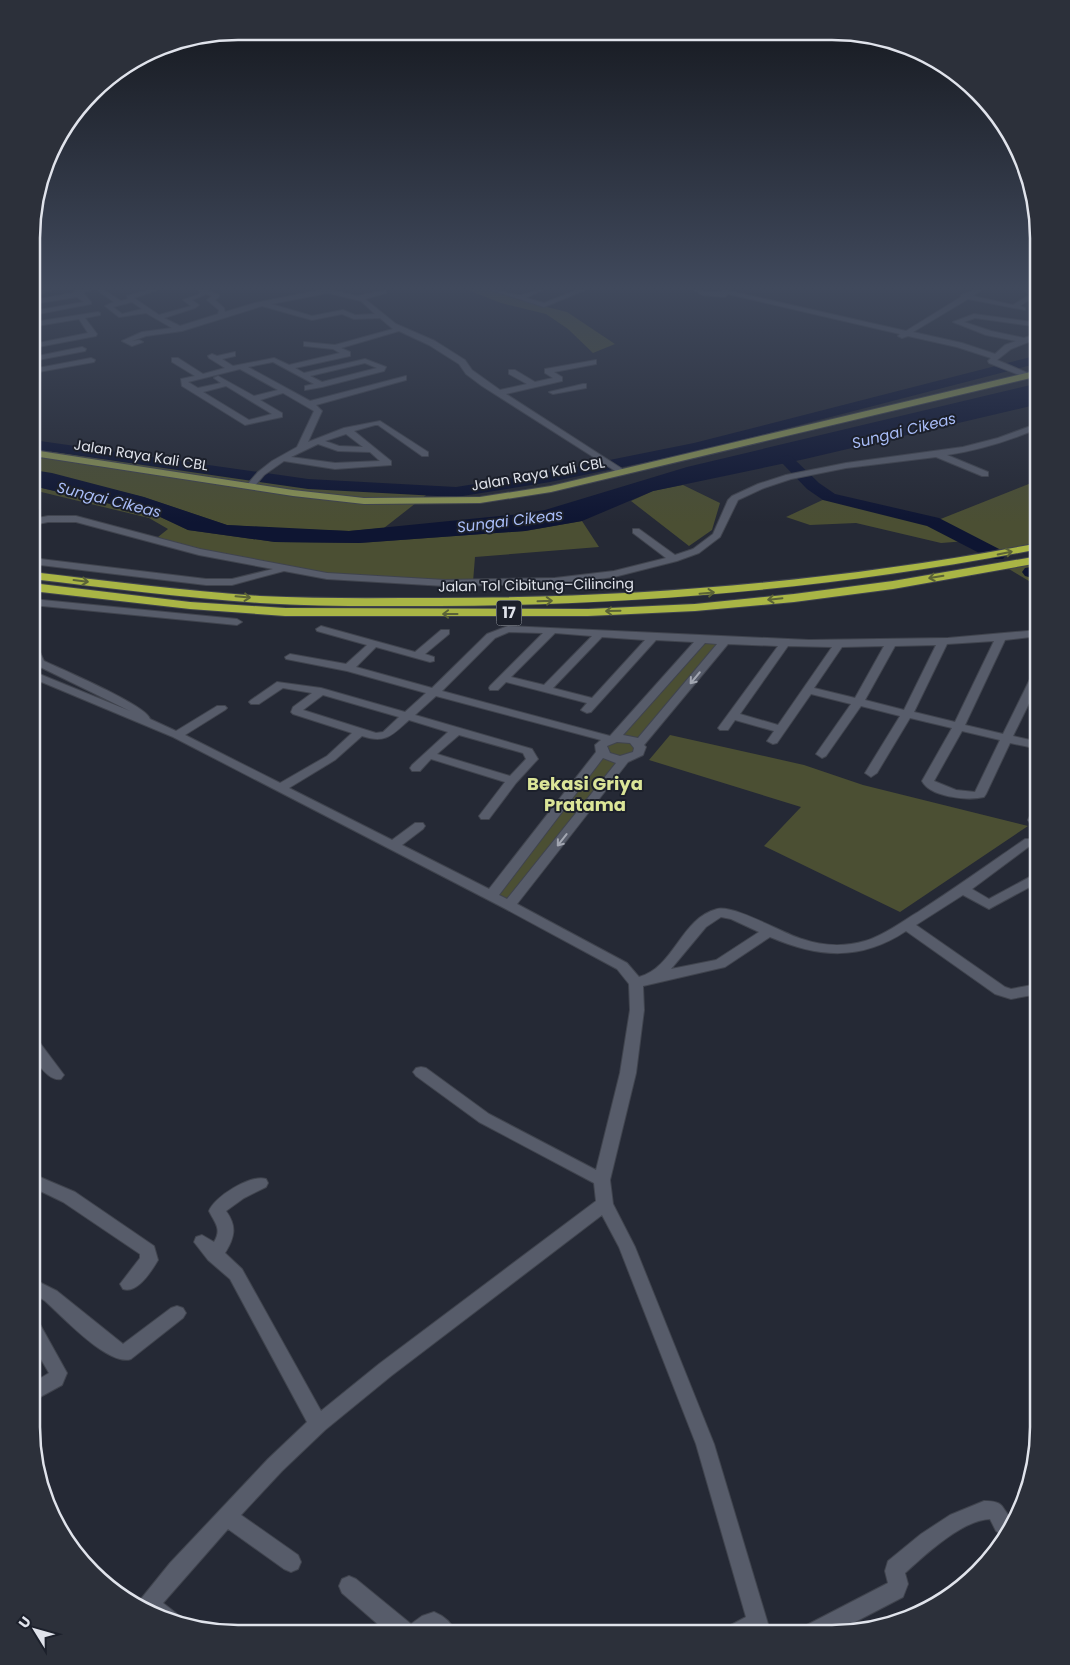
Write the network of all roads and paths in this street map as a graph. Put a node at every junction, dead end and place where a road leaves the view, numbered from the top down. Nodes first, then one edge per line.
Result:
1 (55, 368) edge
2 (188, 368) edge
3 (232, 368) edge
4 (244, 368) edge
5 (290, 368) edge
6 (336, 368) edge
7 (382, 368) edge
8 (465, 368) edge
9 (564, 368) edge
10 (1007, 368) edge
11 (40, 370) edge
12 (512, 372) dead end
13 (304, 375) junction
14 (1030, 375) edge
15 (201, 376) junction
16 (1027, 376) junction
17 (218, 378) dead end
18 (403, 378) dead end
19 (227, 384) junction
20 (536, 384) junction
21 (322, 385) junction
22 (583, 386) dead end
23 (308, 388) dead end
24 (285, 390) junction
25 (197, 391) junction
26 (552, 392) junction
27 (499, 393) junction
28 (561, 398) dead end
29 (254, 399) junction
30 (310, 404) junction
31 (1030, 429) edge
32 (348, 430) junction
33 (318, 442) junction
34 (300, 450) junction
35 (372, 450) junction
36 (425, 454) dead end
37 (938, 454) junction
38 (40, 457) edge
39 (283, 458) junction
40 (623, 472) junction
41 (985, 474) dead end
42 (252, 483) junction
43 (40, 513) edge
44 (40, 520) edge
45 (636, 531) dead end
46 (1030, 548) edge
47 (199, 552) junction
48 (230, 559) junction
49 (674, 559) junction
50 (1030, 561) edge
51 (40, 563) edge
52 (282, 569) junction
53 (40, 576) edge
54 (232, 582) junction
55 (40, 588) edge
56 (40, 603) edge
57 (237, 622) dead end
58 (321, 629) dead end
59 (551, 631) junction
60 (445, 632) dead end
61 (599, 634) junction
62 (1030, 634) edge
63 (1002, 636) junction
64 (653, 638) junction
65 (702, 640) junction
66 (726, 640) junction
67 (944, 640) junction
68 (786, 642) junction
69 (840, 642) junction
70 (892, 642) junction
71 (375, 643) junction
72 (418, 656) junction
73 (290, 657) dead end
74 (430, 659) dead end
75 (40, 663) edge
76 (348, 668) junction
77 (40, 677) edge
78 (504, 678) junction
79 (494, 688) dead end
80 (546, 689) junction
81 (809, 690) junction
82 (1030, 690) edge
83 (321, 691) junction
84 (434, 692) junction
85 (255, 702) dead end
86 (858, 702) junction
87 (221, 708) dead end
88 (907, 714) junction
89 (409, 716) junction
90 (733, 716) junction
91 (152, 725) junction
92 (958, 727) junction
93 (724, 728) dead end
94 (781, 729) junction
95 (457, 730) junction
96 (360, 732) junction
97 (177, 735) junction
98 (612, 738) junction
99 (1007, 738) junction
100 (773, 741) dead end
101 (639, 744) junction
102 (1030, 744) edge
103 (602, 752) junction
104 (822, 754) dead end
105 (429, 755) junction
106 (624, 760) junction
107 (416, 768) dead end
108 (871, 773) dead end
109 (512, 780) junction
110 (280, 788) junction
111 (485, 816) dead end
112 (419, 826) dead end
113 (1029, 842) dead end
114 (393, 846) junction
115 (1030, 881) edge
116 (963, 889) junction
117 (492, 896) junction
118 (509, 905) junction
119 (907, 925) junction
120 (768, 932) junction
121 (655, 977) junction
122 (636, 982) junction
123 (1030, 990) edge
124 (40, 1053) edge
125 (421, 1072) dead end
126 (56, 1076) dead end
127 (602, 1180) junction
128 (40, 1182) edge
129 (260, 1183) dead end
130 (605, 1204) junction
131 (128, 1284) dead end
132 (40, 1290) edge
133 (177, 1313) dead end
134 (40, 1339) edge
135 (40, 1389) edge
136 (318, 1424) junction
137 (226, 1517) junction
138 (1004, 1525) edge
139 (291, 1562) dead end
140 (349, 1586) dead end
141 (149, 1604) edge
142 (396, 1625) edge
143 (427, 1625) edge
144 (437, 1625) edge
145 (758, 1625) edge
146 (828, 1625) edge

1 - 11 street
2 - 15 street
3 - 15 street
4 - 24 street
5 - 13 street
6 - 13 street
7 - 21 street
8 - 27 street
9 - 20 street
10 - 16 street
12 - 20 street
13 - 21 street
14 - 16 main road, Jalan Raya Kali CBL
15 - 25 street
16 - 40 main road, Jalan Raya Kali CBL
17 - 19 street
18 - 30 street
19 - 25 street
19 - 29 street
20 - 26 street
20 - 27 street
21 - 23 street
22 - 26 street
24 - 29 street
24 - 30 street
25 - 29 street
26 - 28 street
27 - 40 street
30 - 34 street
31 - 37 street
32 - 33 street
32 - 35 street
32 - 36 street
33 - 34 street
33 - 35 street
34 - 39 street
35 - 39 street
37 - 41 street
37 - 49 street
38 - 42 main road, Jalan Raya Kali CBL
39 - 42 street
40 - 42 main road, Jalan Raya Kali CBL
43 - 47 street
44 - 47 street
45 - 49 street
53 -> 46 highway, Jalan Tol Cibitung–Cilincing / 17
47 - 48 street
48 - 52 street
48 - 54 street
49 - 52 street
50 -> 55 highway, Jalan Tol Cibitung–Cilincing / 17
51 - 54 street
52 - 54 street
56 - 57 street
58 - 71 street
59 - 61 street
59 - 78 street
59 - 84 street
60 - 72 street
61 - 64 street
61 - 80 street
62 - 63 street
63 - 67 street
63 - 92 street
64 - 65 street
64 - 80 street
65 - 66 street
65 - 98 street
66 - 68 street
66 -> 101 street
67 - 70 street
67 - 88 street
68 - 69 street
68 - 90 street
69 - 70 street
69 - 81 street
70 - 86 street
71 - 72 street
71 - 76 street
72 - 74 street
73 - 76 street
75 - 91 street
76 - 84 street
77 - 91 street
78 - 79 street
78 - 80 street
81 - 86 street
81 - 94 street
82 - 99 street
83 - 85 street
83 - 89 street
83 - 96 street
84 - 89 street
84 - 98 street
86 - 88 street
86 - 104 street
87 - 97 street
88 - 92 street
88 - 108 street
89 - 95 street
89 - 96 street
90 - 93 street
90 - 94 street
91 - 97 street
92 - 99 street
92 - 99 street
94 - 100 street
95 - 105 street
95 - 109 street
96 - 110 street
97 - 110 street
98 - 101 street
98 - 103 street
99 - 102 street
101 - 106 street
103 - 106 street
103 - 117 street
105 - 107 street
105 - 109 street
106 -> 118 street
109 - 111 street
110 - 114 street
112 - 114 street
113 - 116 street
114 - 117 street
115 - 116 street
116 - 119 street
117 - 118 street
118 - 122 street
119 - 120 street
119 - 123 street
120 - 121 street
120 - 121 street
121 - 122 street
122 - 127 street
124 - 126 street
125 - 127 street
127 - 130 street
128 - 131 street
129 - 136 street
130 - 136 street
130 - 145 street
132 - 133 street
134 - 135 street
136 - 137 street
137 - 139 street
137 - 141 street
138 - 146 street
140 - 142 street
143 - 144 street

